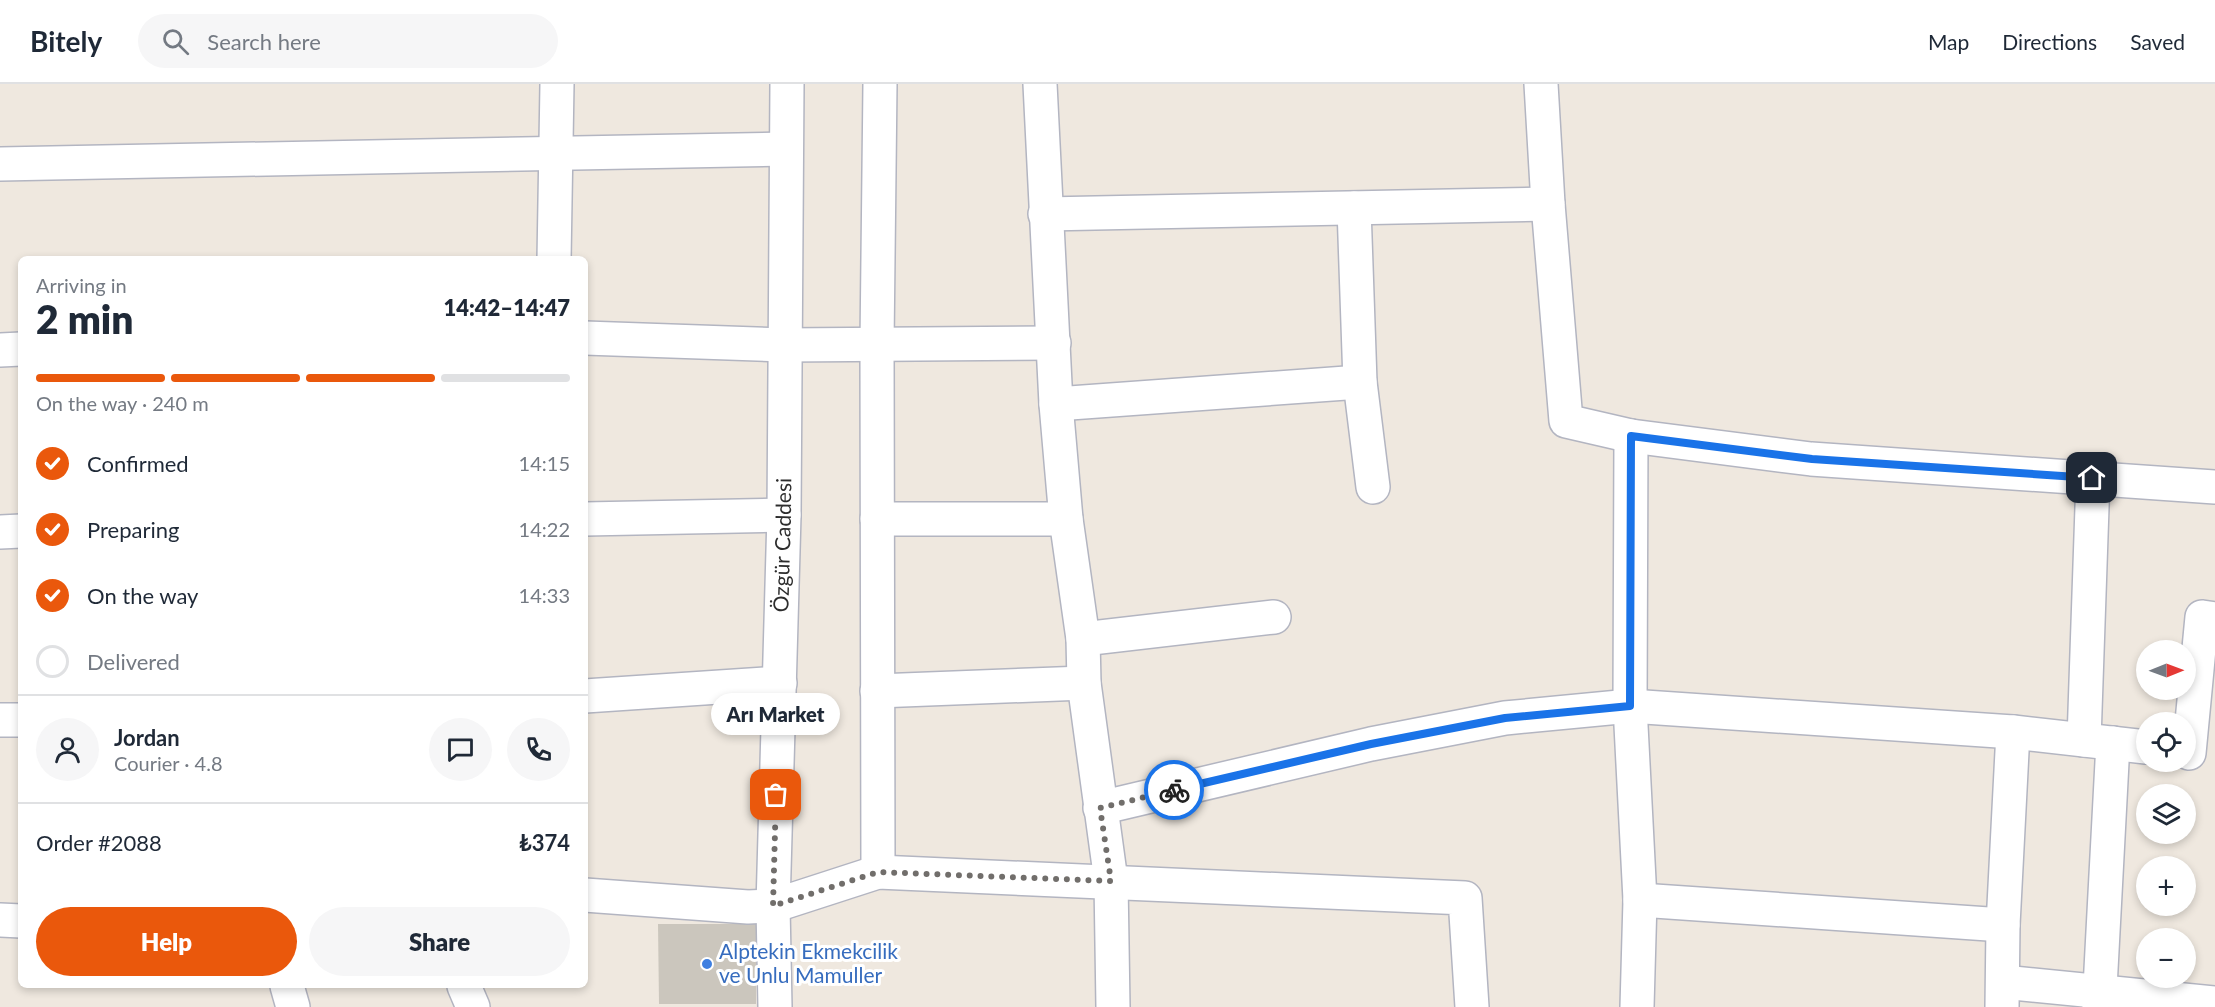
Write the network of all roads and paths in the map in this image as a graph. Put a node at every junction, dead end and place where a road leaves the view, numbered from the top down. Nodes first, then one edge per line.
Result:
1 (557, 84) edge
2 (787, 84) edge
3 (880, 84) edge
4 (1040, 84) edge
5 (1541, 84) edge
6 (786, 148) junction
7 (556, 154) junction
8 (0, 164) edge
9 (1548, 204) junction
10 (1354, 208) junction
11 (1045, 214) junction
12 (554, 256) edge
13 (588, 338) edge
14 (1054, 343) junction
15 (877, 344) junction
16 (784, 345) junction
17 (18, 349) edge
18 (0, 350) edge
19 (1360, 382) junction
20 (1056, 404) junction
21 (1631, 436) junction
22 (2092, 478) junction
23 (1373, 487) dead end
24 (2215, 487) edge
25 (783, 515) junction
26 (588, 519) edge
27 (877, 519) junction
28 (1066, 519) junction
29 (0, 531) edge
30 (18, 531) edge
31 (1274, 617) dead end
32 (2215, 619) edge
33 (1083, 639) junction
34 (780, 683) junction
35 (1084, 683) junction
36 (877, 691) junction
37 (588, 696) edge
38 (1630, 706) junction
39 (0, 720) edge
40 (18, 720) edge
41 (2013, 732) junction
42 (2098, 741) junction
43 (2136, 746) edge
44 (2197, 754) edge
45 (1100, 808) junction
46 (878, 872) junction
47 (1111, 881) junction
48 (588, 895) edge
49 (1640, 900) junction
50 (773, 906) junction
51 (0, 920) edge
52 (18, 921) edge
53 (2002, 925) junction
54 (288, 988) edge
55 (465, 988) edge
56 (2002, 994) edge
57 (2100, 999) edge
58 (2215, 1003) edge
59 (293, 1007) edge
60 (473, 1007) edge
61 (775, 1007) edge
62 (1113, 1007) edge
63 (1472, 1007) edge
64 (1637, 1007) edge

1 - 7 street
2 - 6 street, Özgür Caddesi
3 - 15 street
4 - 11 street
5 - 9 street
6 - 7 street
6 - 16 street, Özgür Caddesi
7 - 8 street
7 - 12 street
9 - 10 street
9 - 21 street
10 - 11 street
10 - 19 street
11 - 14 street
13 - 16 street
14 - 15 street
14 - 20 street
15 - 16 street
15 - 27 street
16 - 25 street, Özgür Caddesi
17 - 18 street
19 - 20 street
19 - 23 street
20 - 28 street
21 - 22 street
21 - 38 street
22 - 24 street
22 - 42 street
25 - 26 street
25 - 34 street, Özgür Caddesi
27 - 28 street
27 - 36 street
28 - 33 street
29 - 30 street
31 - 33 street
32 - 44 street
33 - 35 street
34 - 37 street
34 - 50 street, Özgür Caddesi
35 - 36 street
35 - 45 street
36 - 46 street
38 - 41 street
38 - 45 street
38 - 49 street
39 - 40 street
41 - 42 street
41 - 53 street
42 - 43 street
42 - 57 street
45 - 47 street
46 - 47 street
46 - 50 street
47 - 62 street
47 - 63 street
48 - 50 street
49 - 53 street
49 - 64 street
50 - 61 street, Özgür Caddesi
51 - 52 street
53 - 56 street
54 - 59 street
55 - 60 street
56 - 57 street
57 - 58 street

